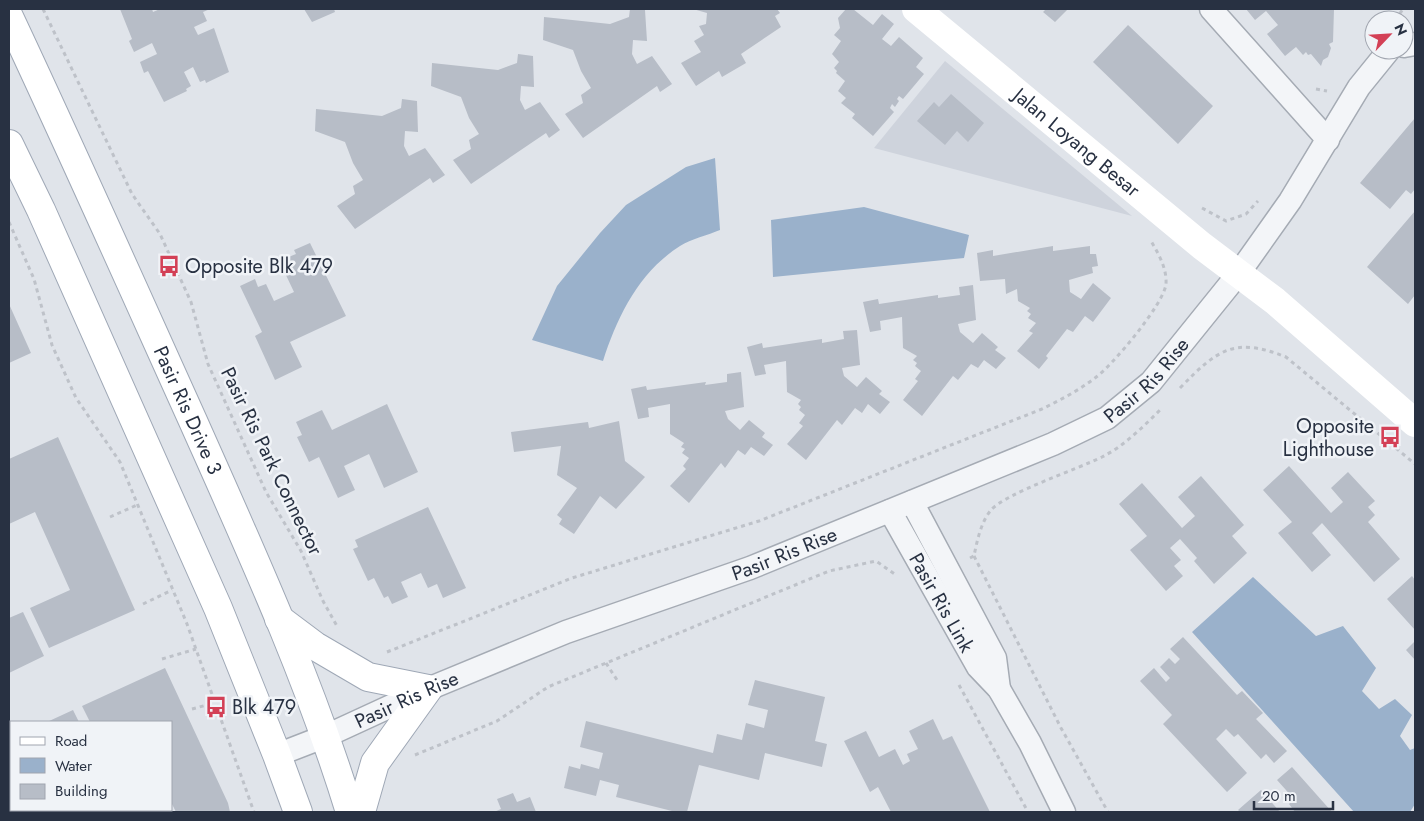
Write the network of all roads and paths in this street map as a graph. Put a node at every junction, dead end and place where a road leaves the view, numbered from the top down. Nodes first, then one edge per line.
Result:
1 (43, 9) edge
2 (916, 9) edge
3 (1211, 9) edge
4 (9, 17) edge
5 (1381, 60) edge
6 (1332, 84) dead end
7 (1310, 121) junction
8 (1328, 140) junction
9 (9, 144) edge
10 (1259, 200) dead end
11 (1195, 203) dead end
12 (9, 222) edge
13 (1239, 274) junction
14 (1166, 284) dead end
15 (1175, 393) dead end
16 (1164, 406) dead end
17 (1415, 423) edge
18 (1415, 464) edge
19 (912, 502) junction
20 (137, 505) junction
21 (890, 511) junction
22 (110, 517) dead end
23 (974, 556) junction
24 (938, 574) junction
25 (172, 590) junction
26 (143, 604) dead end
27 (278, 618) junction
28 (342, 635) dead end
29 (196, 649) junction
30 (381, 652) dead end
31 (162, 659) dead end
32 (606, 664) junction
33 (617, 680) dead end
34 (957, 682) dead end
35 (428, 689) junction
36 (214, 702) junction
37 (192, 710) dead end
38 (326, 736) junction
39 (277, 755) junction
40 (412, 756) dead end
41 (254, 812) edge
42 (298, 812) edge
43 (350, 812) edge
44 (361, 812) edge
45 (1028, 812) edge
46 (1064, 812) edge
47 (1108, 812) edge

1 - 28 path, Pasir Ris Park Connector
2 - 13 main road, Jalan Loyang Besar
3 - 7 street
4 - 27 main road, Pasir Ris Drive 3
5 - 8 street
6 - 7 path
7 - 8 street
8 - 13 street
9 - 39 main road
10 - 11 path
12 - 20 path
13 - 17 main road, Jalan Loyang Besar
13 - 19 street, Pasir Ris Rise
14 - 30 path
15 - 18 path
16 - 23 path
19 - 21 street, Pasir Ris Rise
19 - 24 street, Pasir Ris Link
20 - 22 path
20 - 25 path
21 - 24 street, Pasir Ris Link
21 - 35 street, Pasir Ris Rise
23 - 24 path
23 - 47 path
24 - 32 path
24 - 46 street, Pasir Ris Link
25 - 26 path
25 - 29 path
27 - 35 main road
27 - 38 main road, Pasir Ris Drive 3
29 - 31 path
29 - 36 path
32 - 33 path
32 - 40 path
34 - 45 path
35 - 38 street, Pasir Ris Rise
35 - 44 main road
36 - 37 path
36 - 41 path
38 - 39 street, Pasir Ris Rise
38 - 43 main road, Pasir Ris Drive 3
39 - 42 main road

